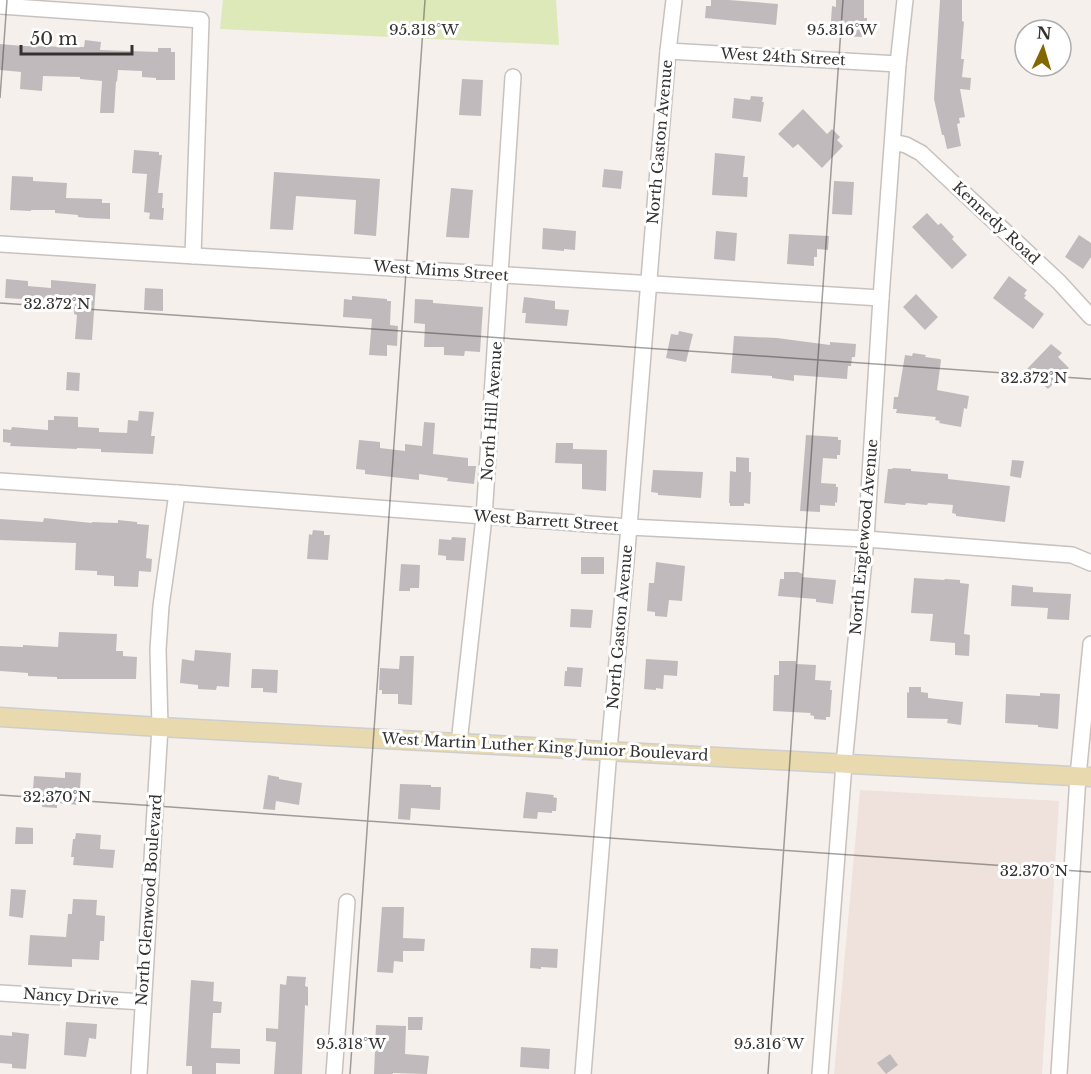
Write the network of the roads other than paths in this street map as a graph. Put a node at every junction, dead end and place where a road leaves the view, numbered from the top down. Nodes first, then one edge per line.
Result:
1 (674, 0) edge
2 (904, 0) edge
3 (0, 6) edge
4 (668, 51) junction
5 (898, 64) junction
6 (513, 77) dead end
7 (893, 142) junction
8 (0, 244) edge
9 (194, 256) junction
10 (501, 274) junction
11 (648, 285) junction
12 (881, 298) junction
13 (1091, 317) edge
14 (0, 481) edge
15 (177, 493) junction
16 (484, 517) junction
17 (629, 527) junction
18 (866, 538) junction
19 (1091, 563) edge
20 (1091, 644) edge
21 (0, 717) edge
22 (160, 727) junction
23 (459, 743) junction
24 (609, 750) junction
25 (844, 764) junction
26 (1084, 777) edge
27 (347, 902) dead end
28 (0, 993) edge
29 (142, 1002) junction
30 (139, 1074) edge
31 (334, 1074) edge
32 (583, 1074) edge
33 (820, 1074) edge
34 (1059, 1074) edge

1 - 4 street, North Gaston Avenue
2 - 5 street, North Englewood Avenue
3 - 9 street
4 - 5 street, West 24th Street
4 - 11 street, North Gaston Avenue
5 - 7 street, North Englewood Avenue
6 - 10 street, North Hill Avenue
7 - 12 street, North Englewood Avenue
7 - 13 street, Kennedy Road
8 - 9 street, West Mims Street
9 - 10 street, West Mims Street
10 - 11 street, West Mims Street
10 - 16 street, North Hill Avenue
11 - 12 street, West Mims Street
11 - 17 street, North Gaston Avenue
12 - 18 street, North Englewood Avenue
14 - 15 street, West Barrett Street
15 - 16 street, West Barrett Street
15 - 22 street, North Glenwood Boulevard
16 - 17 street, West Barrett Street
16 - 23 street, North Hill Avenue
17 - 18 street, West Barrett Street
17 - 24 street, North Gaston Avenue
18 - 19 street, West Barrett Street
18 - 25 street, North Englewood Avenue
20 - 26 street
21 - 22 main road, West Martin Luther King Junior Boulevard
22 - 23 main road, West Martin Luther King Junior Boulevard
22 - 29 street, North Glenwood Boulevard
23 - 24 main road, West Martin Luther King Junior Boulevard
24 - 25 main road, West Martin Luther King Junior Boulevard
24 - 32 street, North Gaston Avenue
25 - 26 main road, West Martin Luther King Junior Boulevard
25 - 33 street, North Englewood Avenue
26 - 34 street
27 - 31 street
28 - 29 street, Nancy Drive
29 - 30 street, North Glenwood Boulevard

